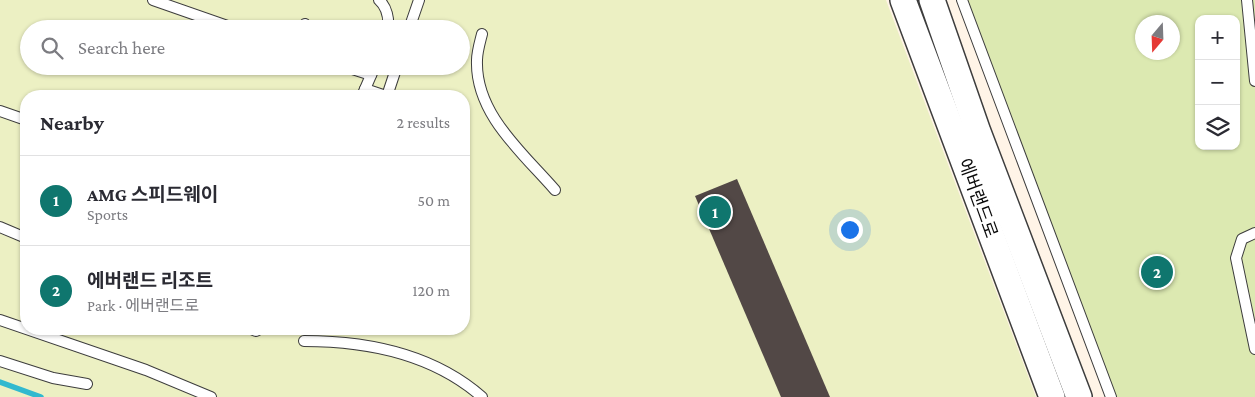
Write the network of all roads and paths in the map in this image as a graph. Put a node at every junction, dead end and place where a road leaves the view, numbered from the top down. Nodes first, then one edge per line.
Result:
1 (153, 0) edge
2 (379, 0) edge
3 (419, 0) edge
4 (903, 0) edge
5 (932, 0) edge
6 (962, 0) edge
7 (1247, 0) edge
8 (210, 20) edge
9 (388, 20) edge
10 (412, 20) edge
11 (482, 34) dead end
12 (371, 75) edge
13 (394, 75) edge
14 (1255, 81) edge
15 (365, 90) edge
16 (388, 90) edge
17 (0, 111) edge
18 (20, 118) edge
19 (555, 190) dead end
20 (0, 227) edge
21 (1255, 233) edge
22 (20, 235) edge
23 (0, 320) edge
24 (20, 327) edge
25 (44, 335) edge
26 (304, 341) dead end
27 (1255, 349) edge
28 (0, 361) edge
29 (87, 384) dead end
30 (211, 397) edge
31 (482, 397) edge
32 (1052, 397) edge
33 (1079, 397) edge
34 (1111, 397) edge

1 - 8 lane
2 - 9 lane
3 - 10 lane
4 - 32 street, 에버랜드로
5 - 33 street, 에버랜드로
6 - 34 lane
7 - 14 lane
11 - 19 lane
12 - 15 lane
13 - 16 lane
17 - 18 lane
20 - 22 lane
21 - 27 lane
23 - 24 lane
25 - 30 lane
26 - 31 lane
28 - 29 lane

